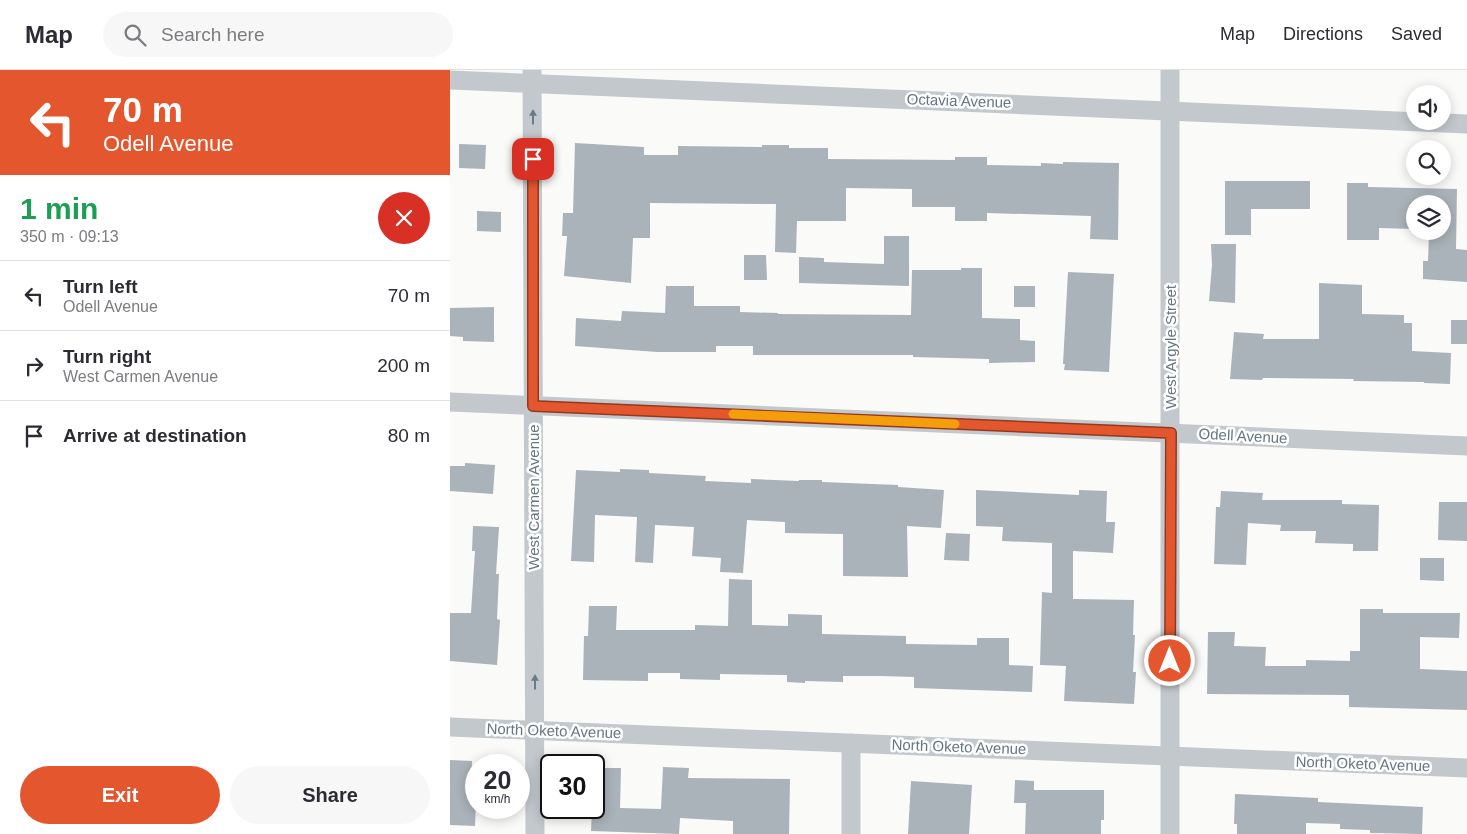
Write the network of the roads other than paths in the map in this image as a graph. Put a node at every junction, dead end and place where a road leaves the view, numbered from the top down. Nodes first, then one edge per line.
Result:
1 (1170, 70) edge
2 (532, 77) edge
3 (450, 80) edge
4 (1170, 110) junction
5 (1467, 124) edge
6 (450, 402) edge
7 (533, 406) junction
8 (1171, 433) junction
9 (1467, 446) edge
10 (450, 727) edge
11 (535, 730) junction
12 (851, 743) junction
13 (1170, 756) junction
14 (1467, 768) edge
15 (535, 834) edge
16 (851, 834) edge
17 (1170, 834) edge

1 - 4 street, West Argyle Street
2 - 3 street, Octavia Avenue
2 - 4 street, Octavia Avenue
7 -> 2 street, West Carmen Avenue
4 - 5 street, Octavia Avenue
4 - 8 street, West Argyle Street
6 - 7 street, Odell Avenue
7 - 8 street, Odell Avenue
11 -> 7 street, West Carmen Avenue
8 - 9 street, Odell Avenue
8 - 13 street, West Argyle Street
10 - 11 street, North Oketo Avenue
11 - 12 street, North Oketo Avenue
11 - 15 street, West Carmen Avenue
12 - 13 street, North Oketo Avenue
12 - 16 street
13 - 14 street, North Oketo Avenue
13 - 17 street, West Argyle Street

